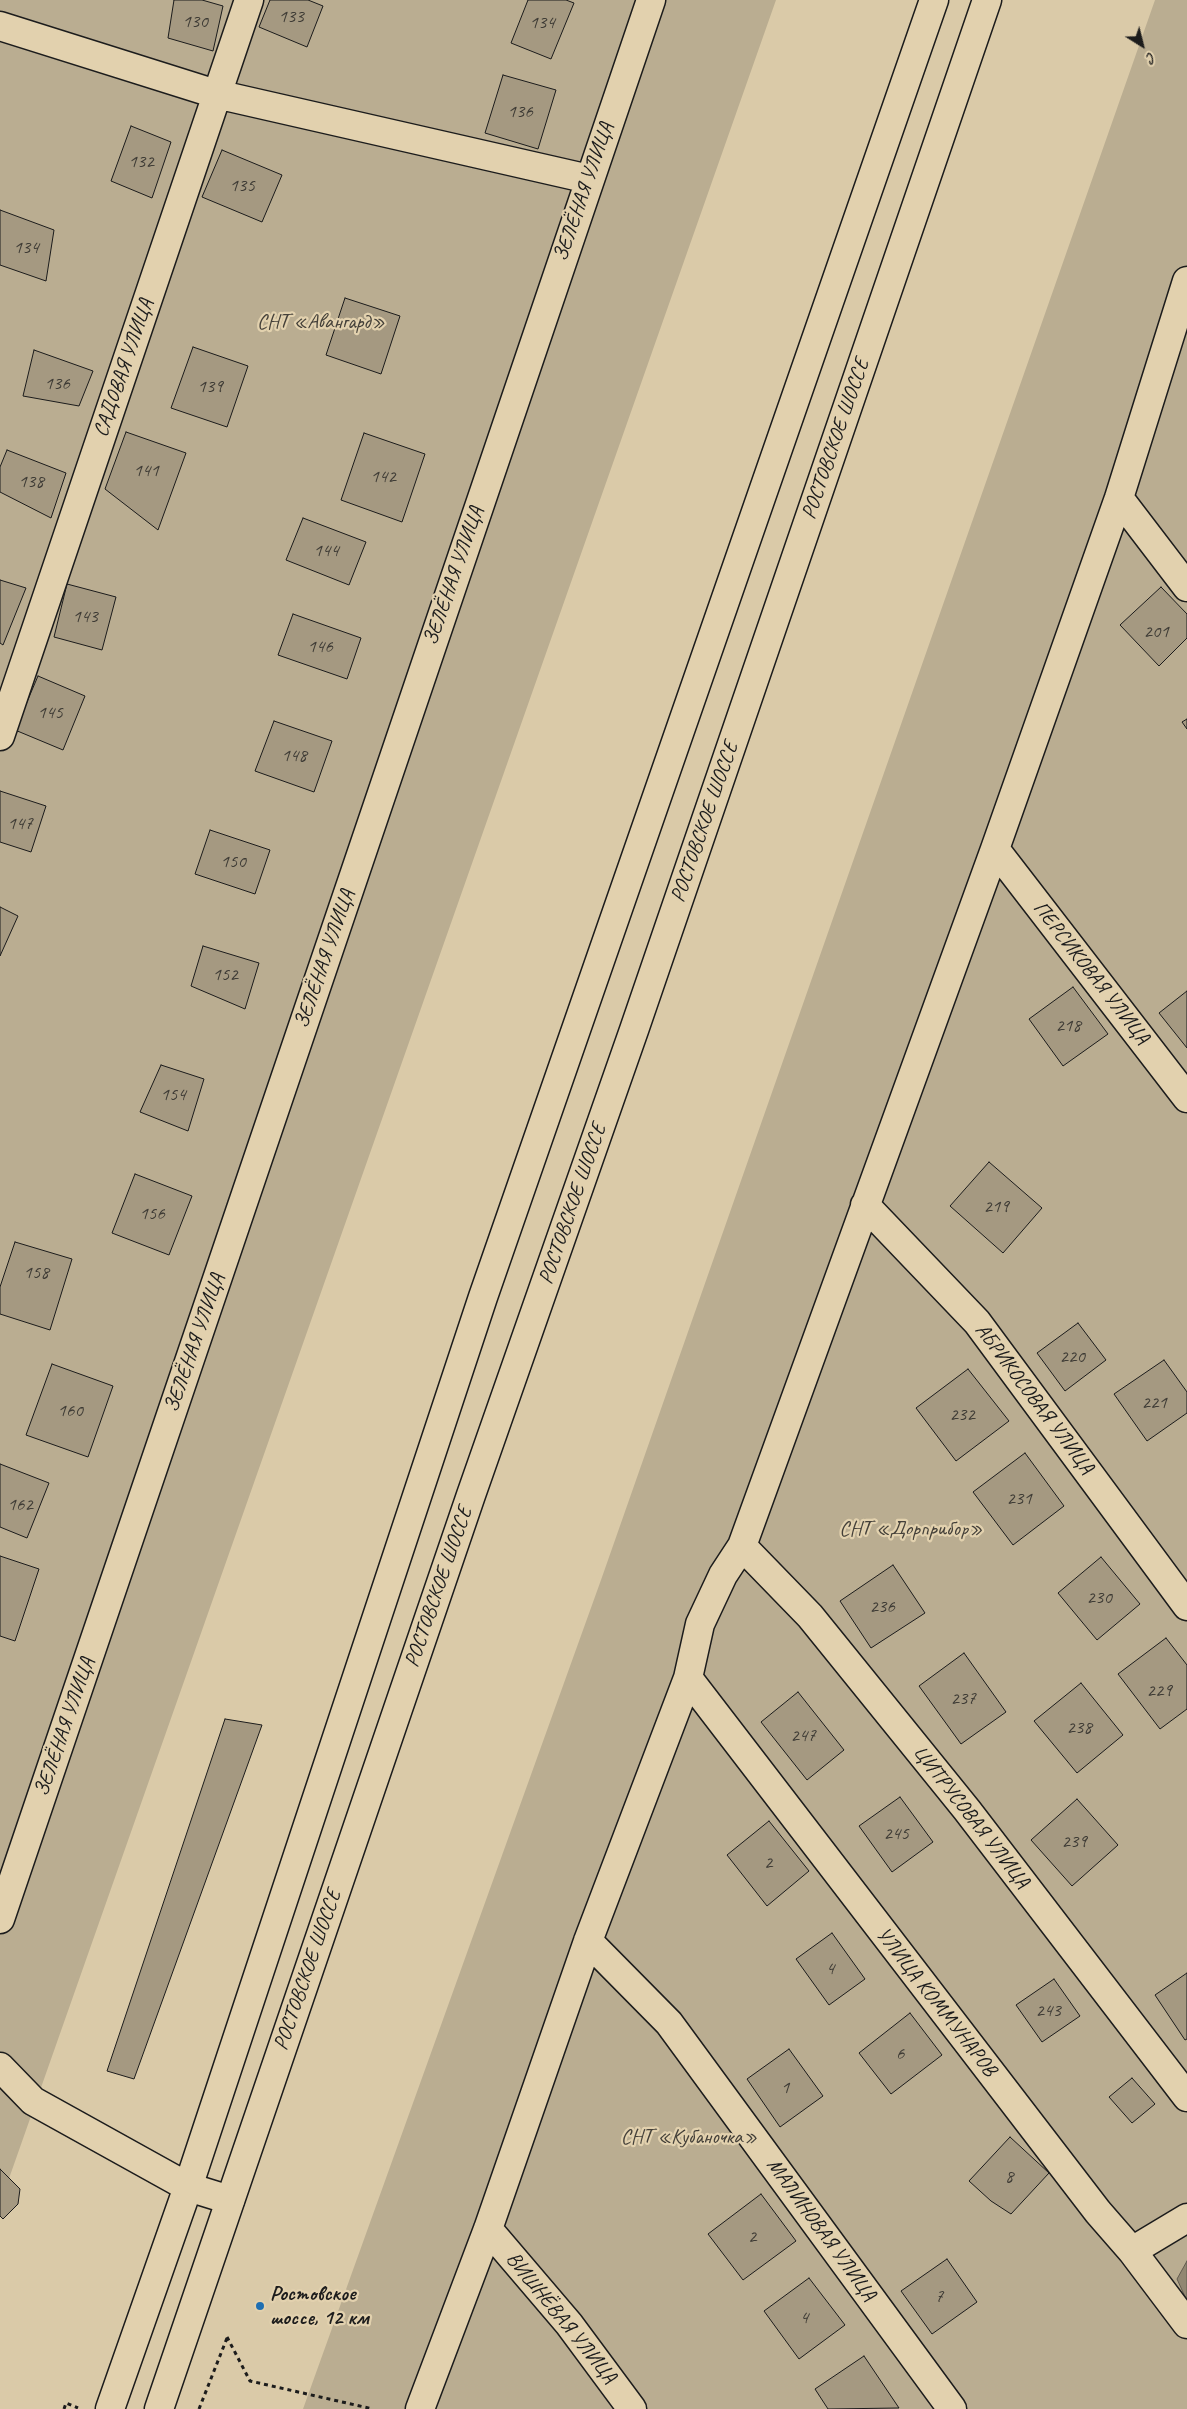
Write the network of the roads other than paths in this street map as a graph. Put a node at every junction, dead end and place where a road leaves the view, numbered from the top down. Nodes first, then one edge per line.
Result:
1 (249, 0) edge
2 (651, 0) edge
3 (934, 0) edge
4 (987, 0) edge
5 (0, 26) edge
6 (216, 94) junction
7 (589, 178) junction
8 (1187, 282) edge
9 (1120, 498) junction
10 (1187, 587) edge
11 (0, 736) edge
12 (995, 849) junction
13 (1187, 1098) edge
14 (865, 1206) junction
15 (742, 1546) junction
16 (1187, 1606) edge
17 (688, 1678) junction
18 (0, 1919) edge
19 (588, 1942) junction
20 (0, 2067) edge
21 (1187, 2097) edge
22 (188, 2187) junction
23 (230, 2200) junction
24 (1187, 2218) edge
25 (488, 2229) junction
26 (1132, 2251) junction
27 (1187, 2324) edge
28 (110, 2409) edge
29 (159, 2409) edge
30 (420, 2409) edge
31 (632, 2409) edge
32 (952, 2409) edge

1 - 6 main road, САДОВАЯ УЛИЦА
2 - 7 main road, ЗЕЛЁНАЯ УЛИЦА
3 - 22 main road
4 - 23 main road, РОСТОВСКОЕ ШОССЕ
5 - 6 main road
6 - 7 main road
6 - 11 main road, САДОВАЯ УЛИЦА
7 - 18 main road, ЗЕЛЁНАЯ УЛИЦА
8 - 9 main road
9 - 10 main road
9 - 12 main road
12 - 13 main road, ПЕРСИКОВАЯ УЛИЦА
12 - 14 main road
14 - 15 main road
14 - 16 main road, АБРИКОСОВАЯ УЛИЦА
15 - 17 main road
15 - 21 main road, ЦИТРУСОВАЯ УЛИЦА
17 - 19 main road
17 - 26 main road, УЛИЦА КОММУНАРОВ
19 - 25 main road
19 - 32 main road, МАЛИНОВАЯ УЛИЦА
20 - 22 main road
22 - 23 main road
22 - 28 main road
23 - 29 main road, РОСТОВСКОЕ ШОССЕ
24 - 26 main road
25 - 30 main road
25 - 31 main road, ВИШНЁВАЯ УЛИЦА
26 - 27 main road, УЛИЦА КОММУНАРОВ

